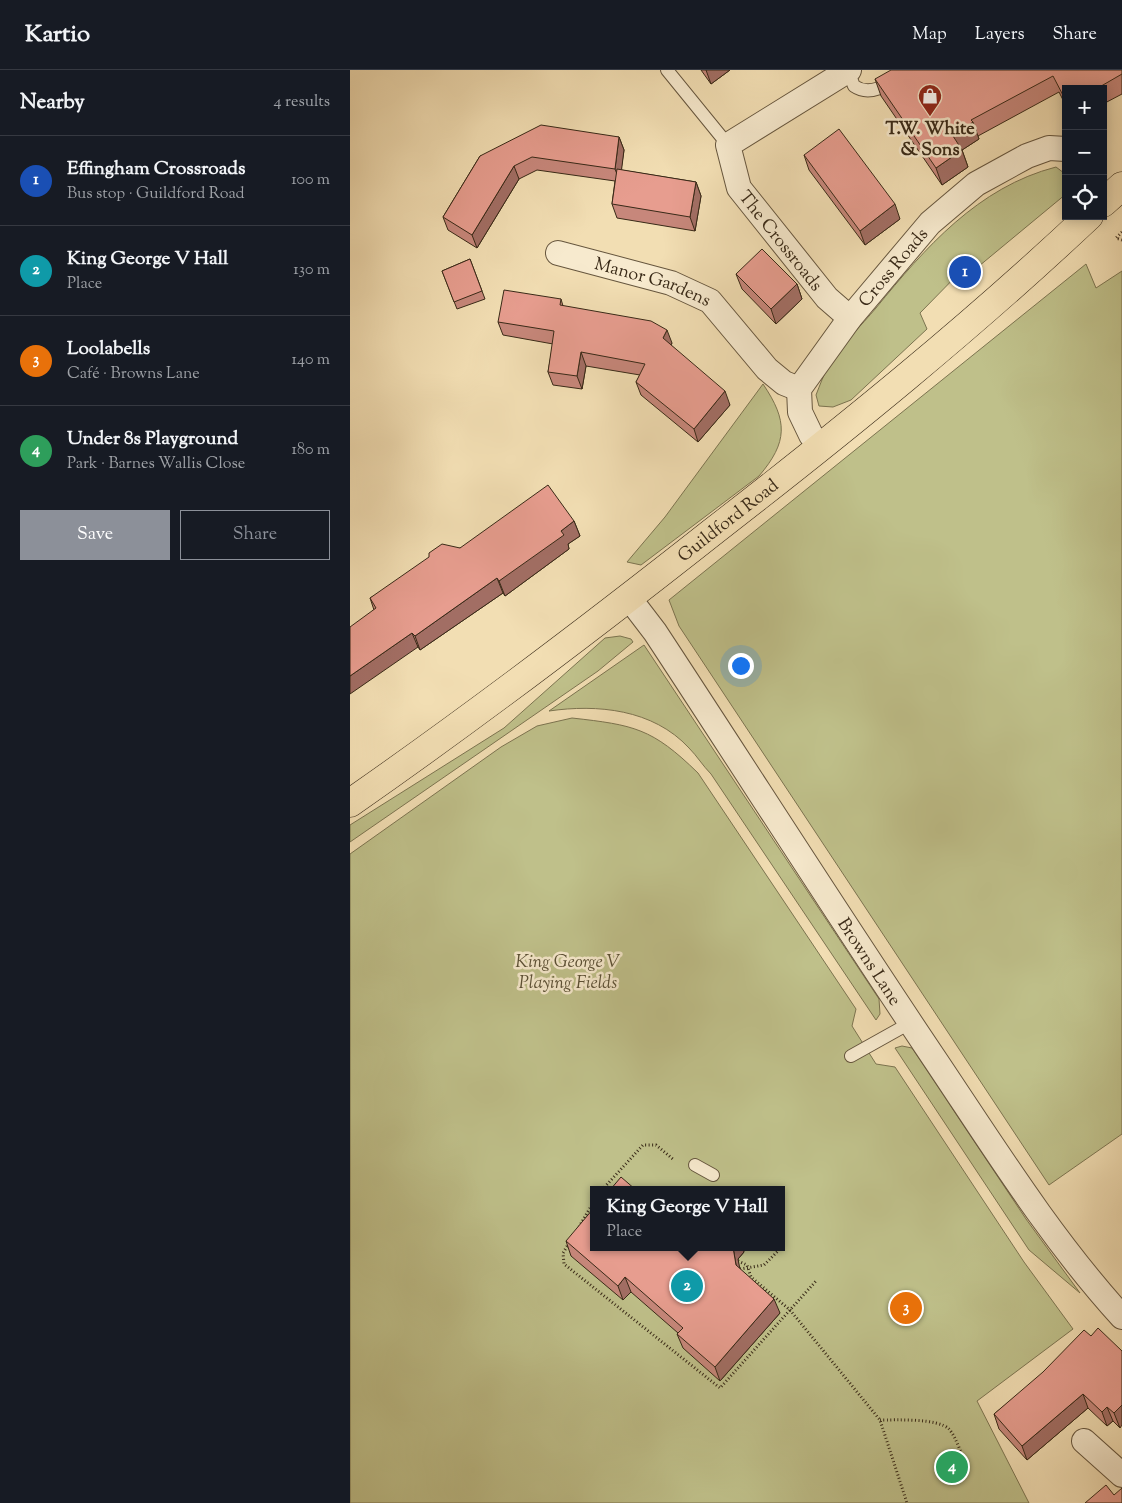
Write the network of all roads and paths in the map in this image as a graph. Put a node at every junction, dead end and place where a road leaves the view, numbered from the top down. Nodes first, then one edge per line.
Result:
1 (667, 70) edge
2 (909, 70) edge
3 (849, 71) edge
4 (728, 145) junction
5 (1062, 150) edge
6 (1086, 220) edge
7 (1122, 232) edge
8 (1122, 240) edge
9 (558, 253) dead end
10 (850, 318) junction
11 (799, 389) junction
12 (821, 447) junction
13 (630, 598) junction
14 (350, 803) edge
15 (910, 1023) junction
16 (851, 1056) dead end
17 (678, 1164) dead end
18 (695, 1165) dead end
19 (713, 1175) dead end
20 (605, 1186) edge
21 (590, 1209) edge
22 (578, 1228) edge
23 (573, 1236) edge
24 (778, 1251) edge
25 (738, 1261) dead end
26 (740, 1269) edge
27 (748, 1269) junction
28 (741, 1275) edge
29 (816, 1281) dead end
30 (790, 1310) junction
31 (1122, 1317) edge
32 (880, 1420) junction
33 (1084, 1442) dead end
34 (967, 1468) dead end
35 (1122, 1475) edge
36 (907, 1503) edge

1 - 4 lane
2 - 3 lane
3 - 4 street
4 - 10 street, The Crossroads
5 - 10 street, Cross Roads
6 - 12 main road, Guildford Road
7 - 8 path
9 - 11 street, Manor Gardens
10 - 11 street, Cross Roads
11 - 12 street
12 - 13 main road, Guildford Road
13 - 14 main road, Guildford Road
13 - 15 street, Browns Lane
15 - 16 lane
15 - 31 street, Browns Lane
17 - 20 path
18 - 19 lane
21 - 22 path
23 - 30 path
24 - 27 path
25 - 27 path
26 - 27 path
27 - 28 path
27 - 30 path
29 - 30 path
30 - 32 path
32 - 34 path
32 - 36 path
33 - 35 street

